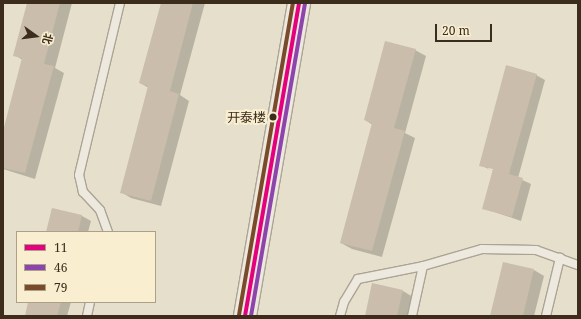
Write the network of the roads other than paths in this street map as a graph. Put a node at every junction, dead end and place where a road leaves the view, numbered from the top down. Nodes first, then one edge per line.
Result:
1 (120, 3) edge
2 (299, 3) edge
3 (108, 231) edge
4 (560, 258) junction
5 (578, 265) edge
6 (423, 266) junction
7 (90, 303) edge
8 (87, 316) edge
9 (245, 316) edge
10 (340, 316) edge
11 (412, 316) edge
12 (546, 316) edge

1 - 3 lane
2 - 9 street
4 - 5 lane
4 - 6 lane
4 - 12 lane
6 - 10 lane
6 - 11 lane
7 - 8 lane

